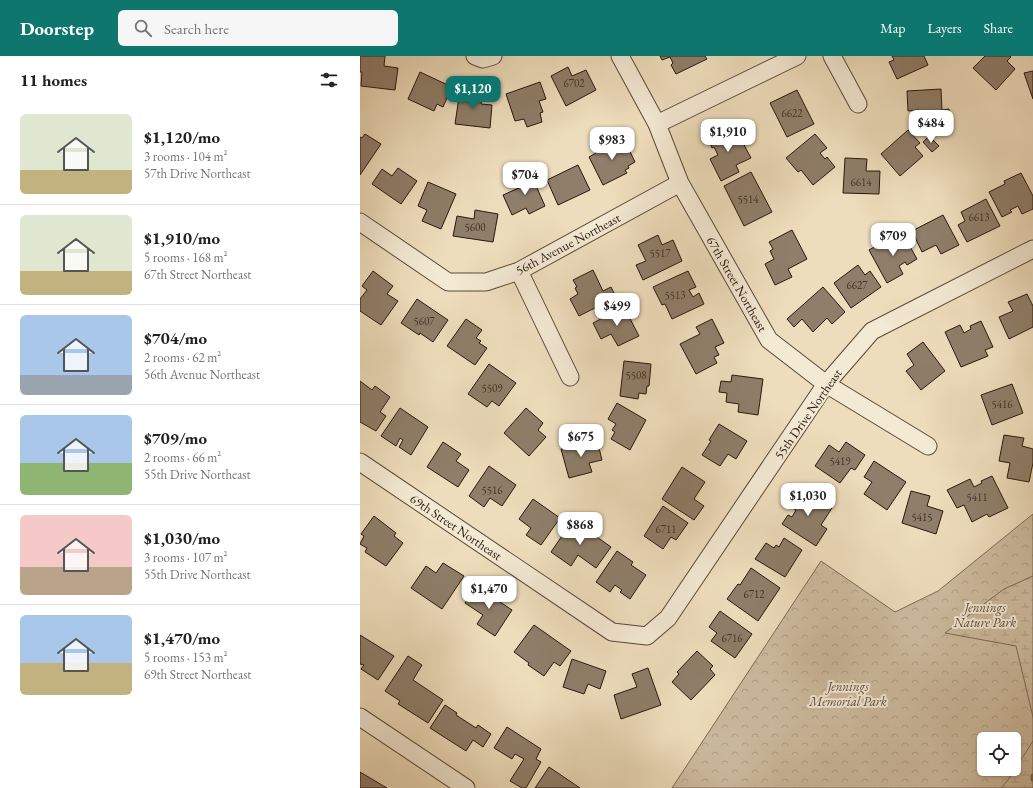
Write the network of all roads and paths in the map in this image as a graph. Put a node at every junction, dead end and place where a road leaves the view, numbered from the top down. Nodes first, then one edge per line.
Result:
1 (475, 56) edge
2 (493, 56) edge
3 (620, 56) edge
4 (797, 56) edge
5 (832, 56) edge
6 (858, 104) dead end
7 (657, 124) junction
8 (680, 183) junction
9 (360, 222) edge
10 (1033, 249) edge
11 (519, 272) junction
12 (570, 377) dead end
13 (826, 384) junction
14 (928, 446) dead end
15 (360, 462) edge
16 (612, 632) joint
17 (360, 717) edge
18 (466, 788) edge

1 - 2 street
3 - 7 street, 67th Street Northeast
4 - 7 street
5 - 6 street
7 - 8 street, 67th Street Northeast
8 - 11 street, 56th Avenue Northeast
8 - 13 street, 67th Street Northeast
9 - 11 street, 56th Avenue Northeast
10 - 13 street, 55th Drive Northeast
11 - 12 street
13 - 14 street, 67th Street Northeast
13 - 16 street, 55th Drive Northeast
15 - 16 street, 69th Street Northeast
17 - 18 street

